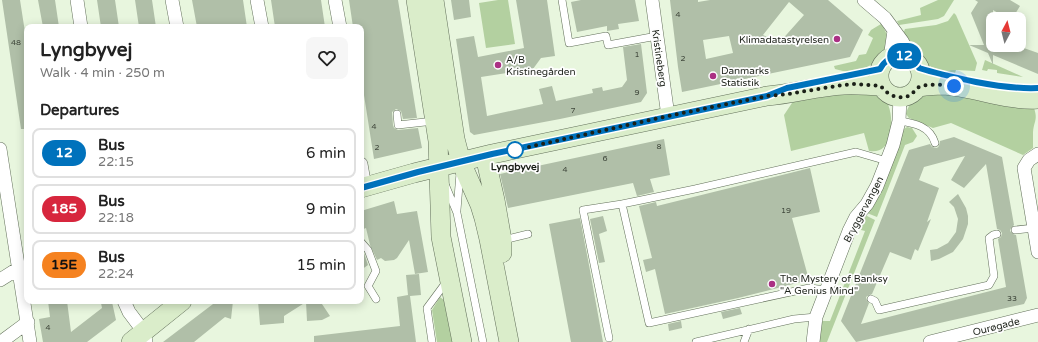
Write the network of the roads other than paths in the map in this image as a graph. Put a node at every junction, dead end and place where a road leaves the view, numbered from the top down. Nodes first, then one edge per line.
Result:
1 (77, 0) edge
2 (172, 0) edge
3 (257, 0) edge
4 (335, 0) edge
5 (416, 0) edge
6 (434, 0) edge
7 (562, 0) edge
8 (652, 0) edge
9 (864, 0) edge
10 (81, 24) edge
11 (176, 24) edge
12 (261, 24) edge
13 (339, 24) edge
14 (894, 31) junction
15 (657, 36) junction
16 (915, 63) junction
17 (884, 71) junction
18 (918, 87) junction
19 (1038, 88) edge
20 (900, 97) junction
21 (1038, 99) edge
22 (397, 114) dead end
23 (668, 116) junction
24 (434, 121) junction
25 (899, 121) junction
26 (935, 143) dead end
27 (0, 149) edge
28 (1038, 154) edge
29 (484, 156) junction
30 (887, 161) junction
31 (461, 162) junction
32 (438, 167) junction
33 (364, 188) edge
34 (622, 204) junction
35 (457, 213) junction
36 (1034, 228) junction
37 (1015, 230) dead end
38 (528, 234) dead end
39 (997, 234) dead end
40 (502, 240) junction
41 (364, 245) edge
42 (1038, 252) edge
43 (19, 268) junction
44 (449, 278) junction
45 (497, 278) junction
46 (0, 280) edge
47 (827, 290) junction
48 (24, 298) edge
49 (376, 299) dead end
50 (871, 299) dead end
51 (25, 304) edge
52 (125, 304) edge
53 (179, 304) edge
54 (1038, 315) edge
55 (816, 317) junction
56 (28, 322) junction
57 (749, 329) junction
58 (609, 338) dead end
59 (140, 339) edge
60 (1, 342) edge
61 (30, 342) edge
62 (432, 342) edge
63 (462, 342) edge
64 (483, 342) edge
65 (509, 342) edge
66 (696, 342) edge
67 (744, 342) edge
68 (813, 342) edge
69 (930, 342) edge

1 - 10 street
2 - 11 street
3 - 12 street
4 - 13 street
5 - 24 street
6 - 31 street
7 - 15 lane
8 - 15 street, Kristineberg
9 - 14 street
14 - 16 street
14 - 17 street
15 - 23 street, Kristineberg
16 - 17 street
16 - 18 street
16 - 19 street
17 - 20 street
17 - 23 street
18 - 20 street
18 - 21 street
20 - 25 street, Bryggervangen
22 - 24 lane
23 - 29 street
24 - 32 street
25 - 26 lane
25 - 30 street, Bryggervangen
27 - 43 street
28 - 36 street
29 - 31 street
29 - 40 street
30 - 34 lane
30 - 47 street, Bryggervangen
31 - 32 street
31 - 35 lane
31 - 45 street
32 - 33 street
32 - 35 lane
32 - 44 street
34 - 47 lane
34 - 58 lane
35 - 64 lane
36 - 37 lane
36 - 42 street
38 - 40 lane
39 - 50 lane
40 - 45 street
41 - 49 lane
43 - 46 street
43 - 48 street
44 - 62 lane
44 - 63 street
45 - 65 street
47 - 55 street, Bryggervangen
51 - 56 street
52 - 59 street
53 - 59 street
54 - 69 street, Ourøgade
55 - 57 lane
55 - 68 street, Bryggervangen
56 - 60 street
56 - 61 street
57 - 66 lane
57 - 67 lane

